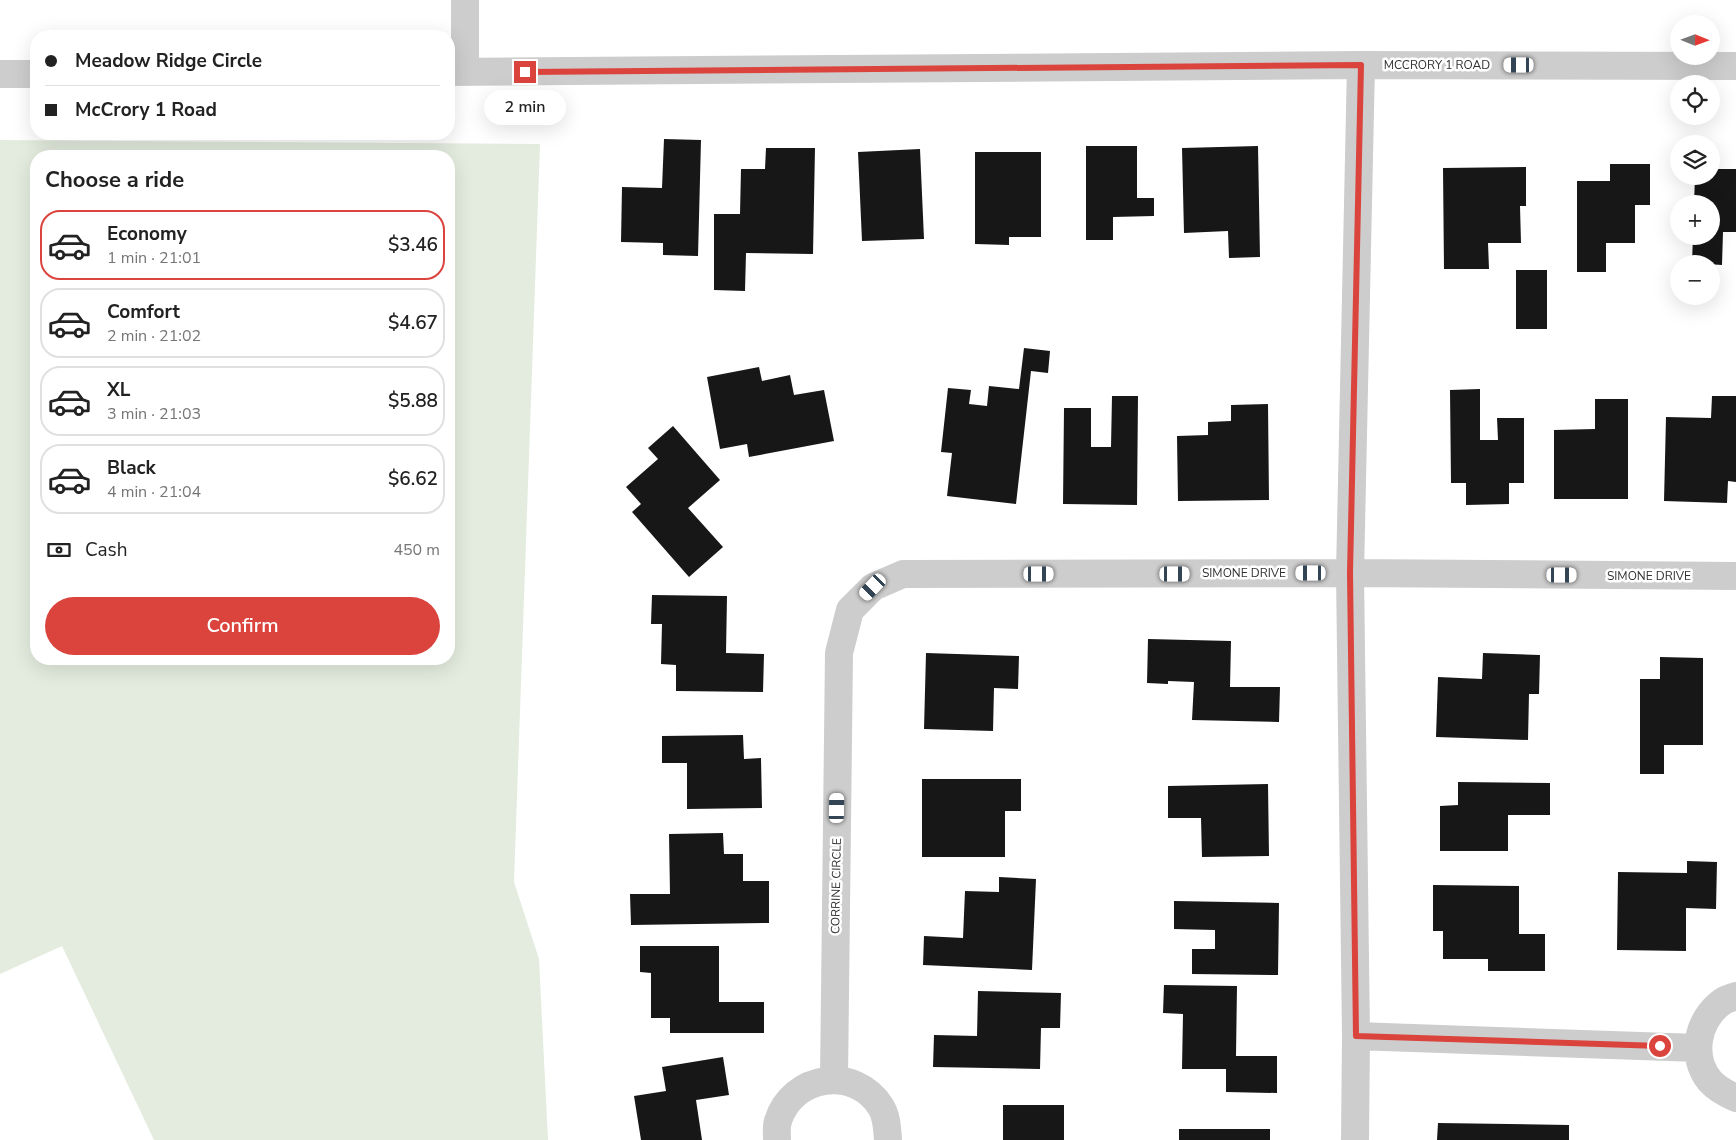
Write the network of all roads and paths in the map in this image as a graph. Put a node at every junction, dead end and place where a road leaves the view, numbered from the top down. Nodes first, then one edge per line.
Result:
1 (465, 0) edge
2 (1361, 65) junction
3 (1736, 66) edge
4 (457, 72) edge
5 (0, 74) edge
6 (30, 74) edge
7 (1350, 573) junction
8 (903, 574) joint
9 (1736, 576) edge
10 (1736, 996) edge
11 (1356, 1036) junction
12 (1698, 1048) junction
13 (834, 1079) junction
14 (1736, 1098) edge
15 (776, 1140) edge
16 (888, 1140) edge
17 (1355, 1140) edge

1 - 4 street
2 - 3 street, MCCRORY 1 ROAD
2 - 4 street, MCCRORY 1 ROAD
2 - 7 street
5 - 6 street
7 - 8 street, SIMONE DRIVE
7 - 9 street, SIMONE DRIVE
7 - 11 street
8 - 13 street, CORRINE CIRCLE
10 - 12 street
11 - 12 street
11 - 17 street
12 - 14 street
13 - 15 street
13 - 16 street

